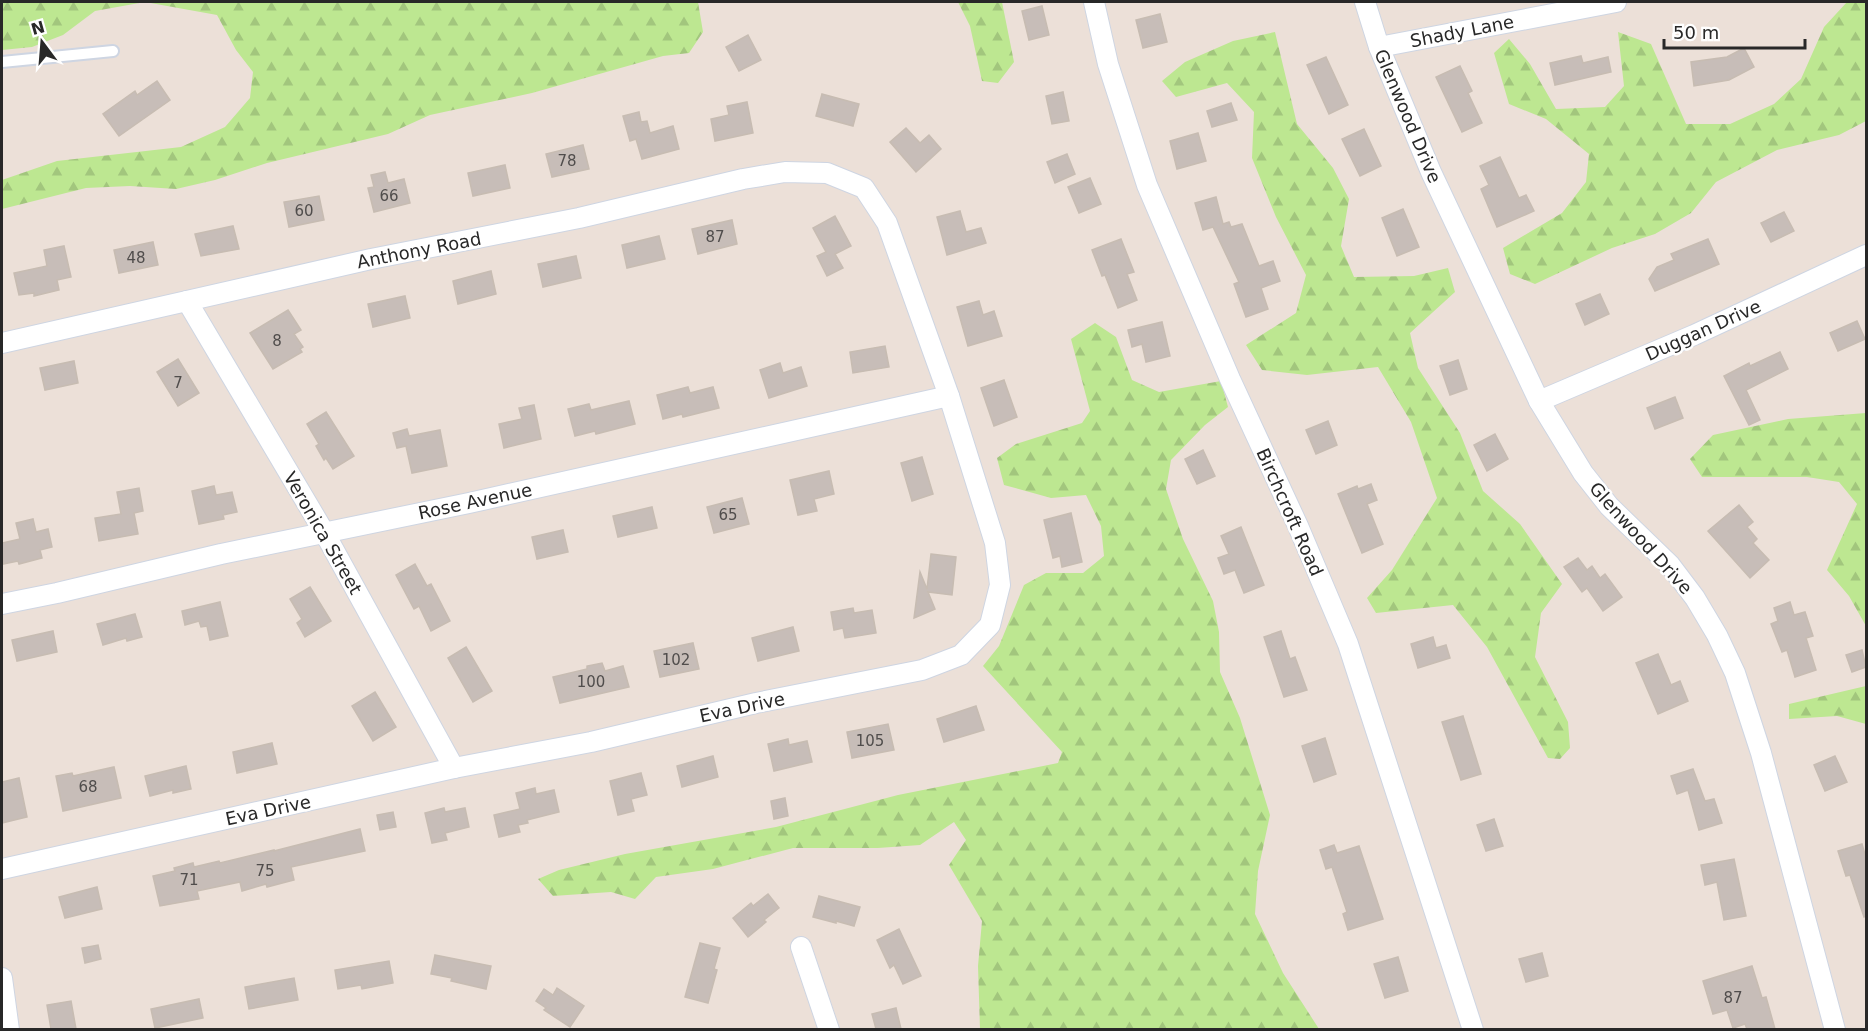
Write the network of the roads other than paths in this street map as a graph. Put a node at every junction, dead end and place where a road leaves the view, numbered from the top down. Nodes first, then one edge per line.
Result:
1 (1094, 2) edge
2 (1365, 2) edge
3 (1616, 2) edge
4 (1379, 47) junction
5 (113, 51) dead end
6 (2, 62) edge
7 (838, 177) joint
8 (1866, 255) edge
9 (187, 301) junction
10 (2, 343) edge
11 (949, 396) junction
12 (1539, 401) junction
13 (324, 532) junction
14 (2, 604) edge
15 (454, 768) junction
16 (2, 869) edge
17 (801, 947) dead end
18 (2, 978) edge
19 (9, 1029) edge
20 (829, 1029) edge
21 (1473, 1029) edge
22 (1835, 1029) edge

1 - 21 street, Birchcroft Road
2 - 4 street, Glenwood Drive
3 - 4 street, Shady Lane
4 - 12 street, Glenwood Drive
5 - 6 lane
7 - 9 street, Anthony Road
7 - 11 street, Eva Drive
8 - 12 street, Duggan Drive
9 - 10 street, Anthony Road
9 - 13 street, Veronica Street
11 - 13 street, Rose Avenue
11 - 15 street, Eva Drive
12 - 22 street, Glenwood Drive
13 - 14 street, Rose Avenue
13 - 15 street, Veronica Street
15 - 16 street, Eva Drive
17 - 20 street
18 - 19 street

